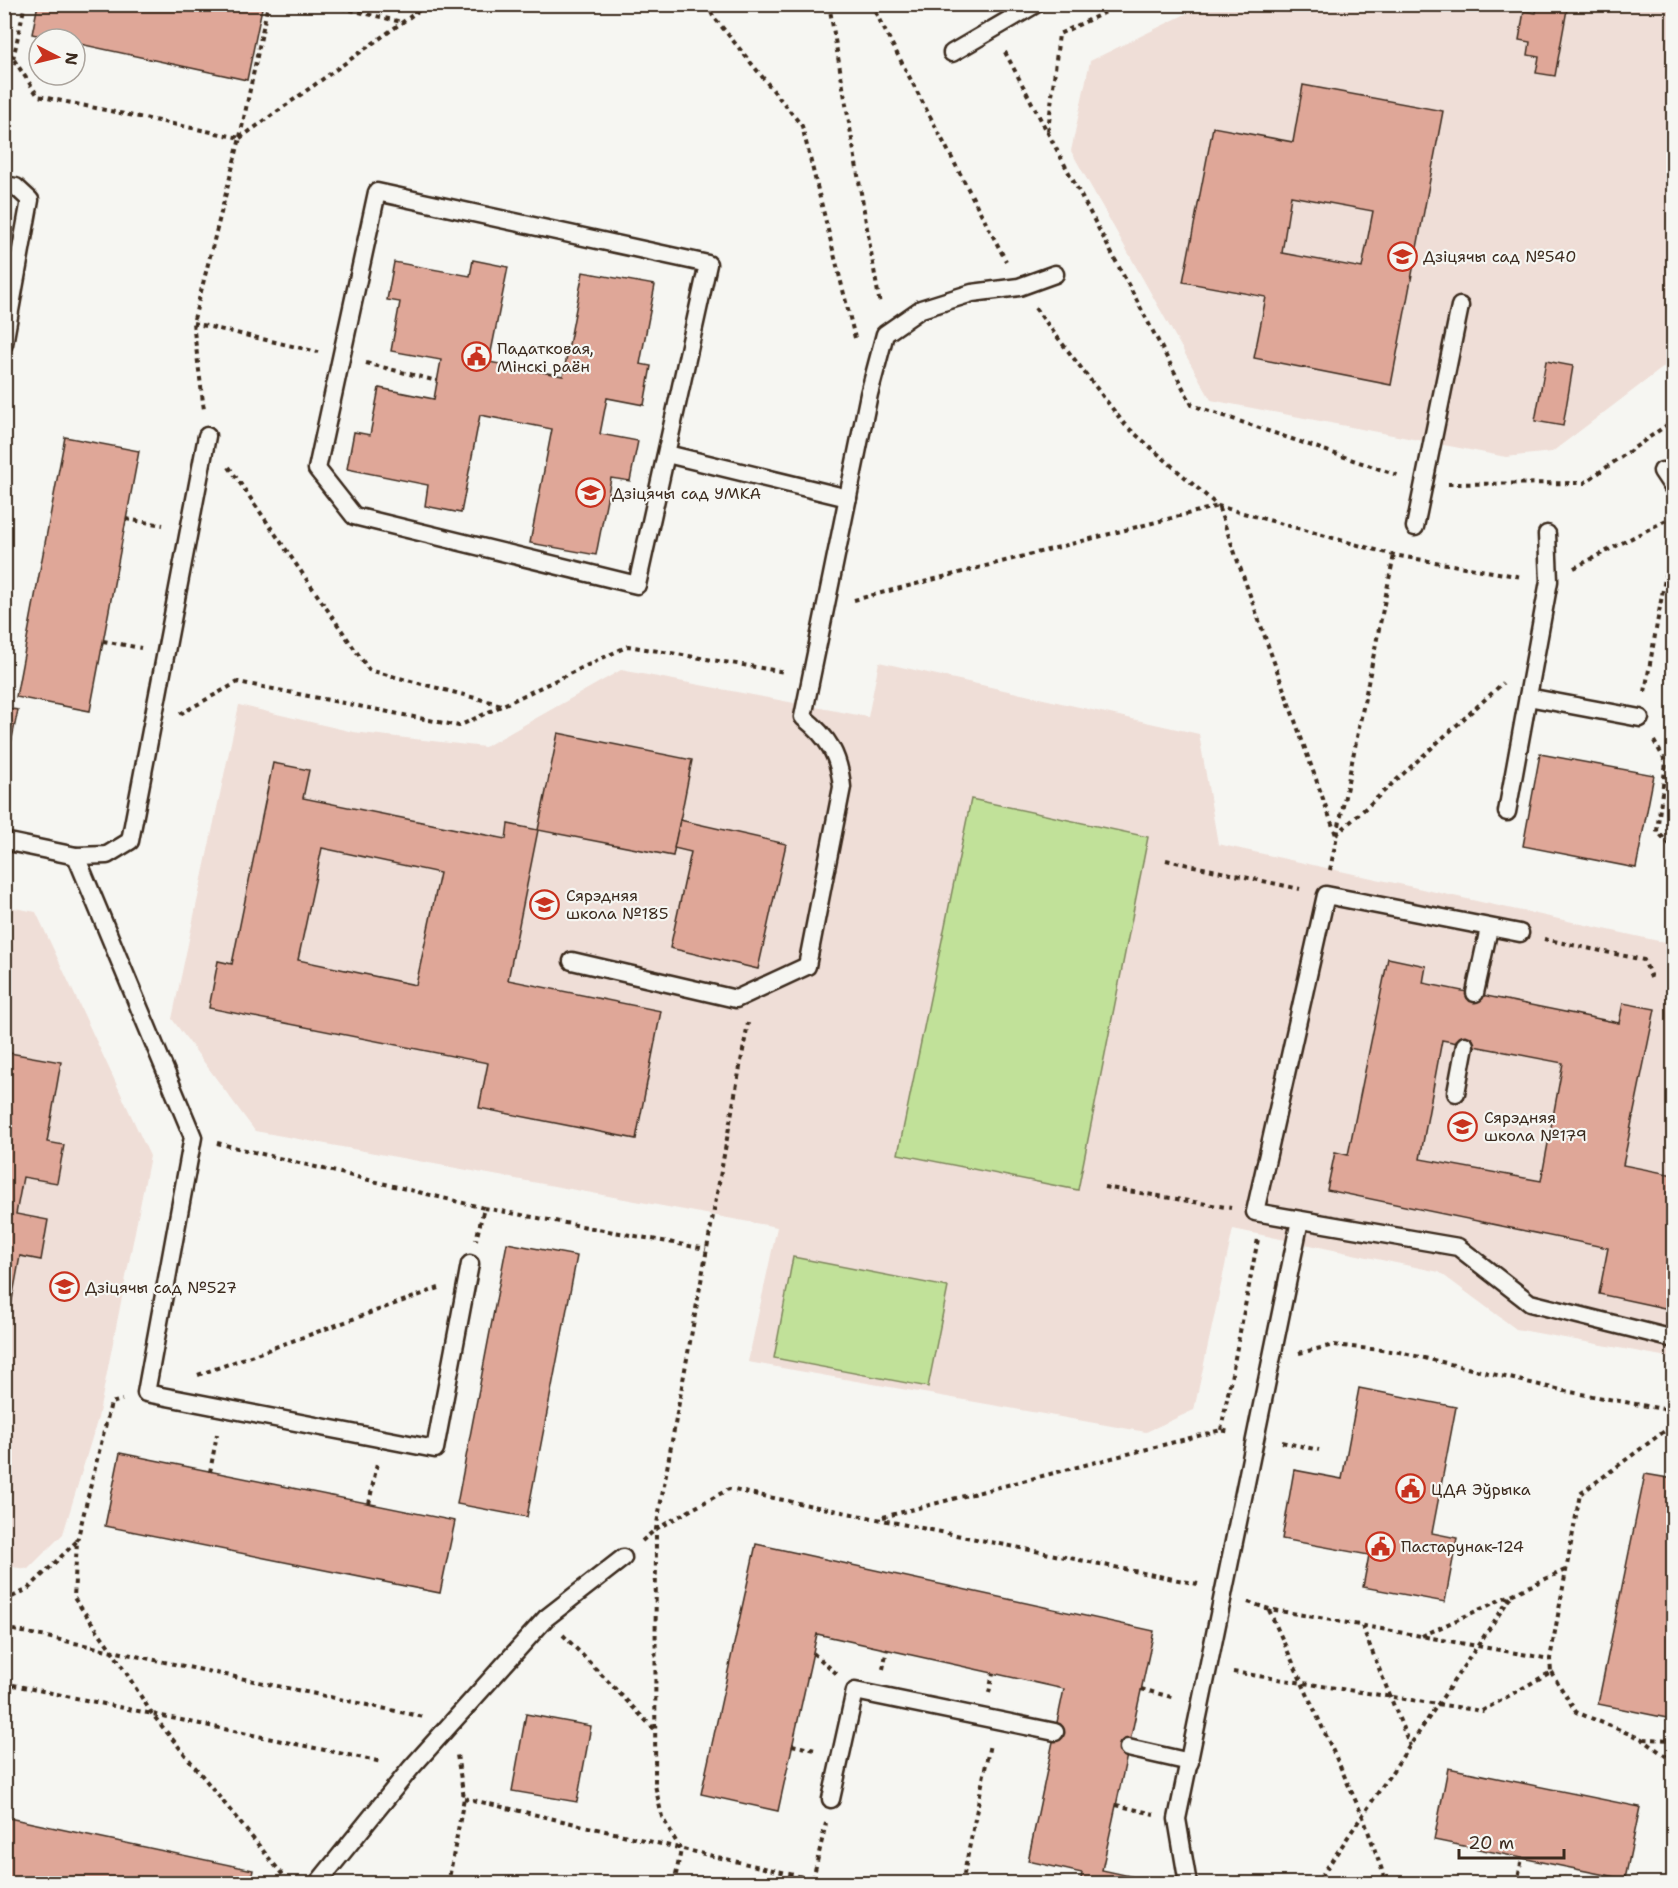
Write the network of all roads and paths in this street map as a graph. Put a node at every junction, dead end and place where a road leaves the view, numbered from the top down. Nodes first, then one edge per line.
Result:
1 (25, 4) edge
2 (268, 4) edge
3 (324, 4) edge
4 (428, 4) edge
5 (612, 4) edge
6 (636, 4) edge
7 (707, 4) edge
8 (829, 4) edge
9 (871, 4) edge
10 (1036, 4) edge
11 (1123, 4) edge
12 (403, 22) junction
13 (994, 30) junction
14 (4, 45) edge
15 (952, 53) dead end
16 (14, 59) junction
17 (1048, 132) junction
18 (240, 138) junction
19 (4, 184) edge
20 (1055, 274) dead end
21 (1019, 287) junction
22 (1460, 306) dead end
23 (885, 334) junction
24 (4, 344) edge
25 (858, 350) dead end
26 (1674, 420) edge
27 (207, 436) junction
28 (667, 454) junction
29 (1662, 471) dead end
30 (1424, 484) junction
31 (1674, 489) edge
32 (848, 498) junction
33 (1218, 506) junction
34 (1674, 516) edge
35 (126, 519) dead end
36 (1415, 527) dead end
37 (1674, 527) edge
38 (189, 530) junction
39 (1548, 534) dead end
40 (1394, 555) junction
41 (1549, 581) junction
42 (826, 607) junction
43 (103, 641) dead end
44 (166, 652) junction
45 (1537, 652) junction
46 (813, 675) junction
47 (1528, 697) junction
48 (502, 705) junction
49 (1640, 718) junction
50 (151, 731) junction
51 (1508, 812) dead end
52 (1336, 835) junction
53 (4, 841) edge
54 (1674, 849) edge
55 (76, 856) junction
56 (1166, 861) dead end
57 (1326, 896) junction
58 (1489, 928) junction
59 (1520, 933) joint
60 (572, 961) dead end
61 (1652, 980) dead end
62 (754, 991) junction
63 (1475, 993) dead end
64 (1465, 1045) dead end
65 (1456, 1093) dead end
66 (193, 1137) junction
67 (1104, 1187) dead end
68 (484, 1208) junction
69 (1259, 1213) junction
70 (1300, 1220) junction
71 (706, 1249) junction
72 (469, 1271) junction
73 (1674, 1339) edge
74 (1272, 1359) junction
75 (191, 1377) dead end
76 (146, 1393) junction
77 (222, 1408) junction
78 (1674, 1411) edge
79 (1674, 1424) edge
80 (1221, 1430) dead end
81 (382, 1438) junction
82 (1132, 1453) dead end
83 (210, 1472) dead end
84 (369, 1504) dead end
85 (880, 1518) junction
86 (656, 1529) junction
87 (77, 1541) junction
88 (623, 1558) joint
89 (1566, 1570) junction
90 (1186, 1580) dead end
91 (1512, 1595) junction
92 (4, 1601) edge
93 (546, 1618) junction
94 (1362, 1626) junction
95 (4, 1628) edge
96 (1422, 1636) junction
97 (1478, 1646) junction
98 (113, 1652) junction
99 (1550, 1659) junction
100 (1210, 1668) junction
101 (1551, 1672) junction
102 (4, 1683) edge
103 (1305, 1684) junction
104 (1141, 1689) dead end
105 (1390, 1697) junction
106 (1202, 1704) junction
107 (1440, 1704) junction
108 (152, 1714) junction
109 (995, 1720) junction
110 (452, 1723) junction
111 (656, 1732) junction
112 (1055, 1732) dead end
113 (1642, 1739) junction
114 (1674, 1740) edge
115 (1410, 1747) junction
116 (1128, 1748) dead end
117 (1190, 1762) junction
118 (1674, 1762) edge
119 (411, 1768) junction
120 (464, 1798) junction
121 (831, 1799) joint
122 (1116, 1805) dead end
123 (1363, 1816) junction
124 (1177, 1819) junction
125 (681, 1850) junction
126 (1522, 1858) dead end
127 (813, 1879) junction
128 (1386, 1882) edge
129 (290, 1884) edge
130 (317, 1884) edge
131 (448, 1884) edge
132 (674, 1884) edge
133 (833, 1884) edge
134 (962, 1884) edge
135 (1188, 1884) edge
136 (1316, 1884) edge
137 (1413, 1884) edge
138 (1517, 1884) edge

1 - 16 path
2 - 18 path
3 - 12 path
4 - 12 path
5 - 6 path
7 - 25 path
8 - 23 path
9 - 21 path
10 - 13 lane
11 - 17 path
12 - 18 path
13 - 15 lane
13 - 17 path
14 - 16 path
16 - 18 path
17 - 30 path
18 - 27 path
19 - 24 lane
20 - 21 lane
21 - 23 lane
21 - 33 path
22 - 30 lane
23 - 32 lane
26 - 30 path
27 - 38 lane
27 - 48 path
28 - 28 lane
28 - 32 lane
29 - 31 lane
30 - 36 lane
32 - 42 lane
33 - 40 path
33 - 42 path
33 - 52 path
34 - 41 path
35 - 38 path
37 - 49 path
38 - 44 lane
39 - 41 lane
40 - 41 path
40 - 52 path
41 - 45 lane
42 - 46 lane
43 - 44 path
44 - 50 lane
45 - 47 lane
45 - 52 path
46 - 48 path
46 - 62 lane
47 - 49 lane
47 - 51 lane
48 - 50 path
49 - 54 path
50 - 55 lane
52 - 57 path
53 - 55 lane
55 - 66 lane
56 - 57 path
57 - 58 lane
57 - 69 lane
58 - 59 lane
58 - 63 lane
59 - 61 path
60 - 62 lane
62 - 71 path
64 - 65 lane
66 - 68 path
66 - 76 lane
67 - 69 path
68 - 71 path
68 - 72 path
69 - 70 lane
69 - 80 path
70 - 73 lane
70 - 74 lane
71 - 86 path
72 - 75 path
72 - 81 lane
74 - 78 path
74 - 100 lane
76 - 77 lane
76 - 87 path
77 - 81 lane
77 - 83 path
79 - 89 path
81 - 84 path
82 - 85 path
85 - 86 path
85 - 90 path
86 - 88 path
86 - 111 path
87 - 92 path
87 - 98 path
88 - 93 lane
89 - 91 path
89 - 99 path
91 - 96 path
91 - 97 path
93 - 110 lane
93 - 111 path
94 - 96 path
94 - 103 path
94 - 105 path
95 - 98 path
96 - 97 path
97 - 99 path
97 - 107 path
98 - 108 path
98 - 110 path
99 - 101 path
100 - 103 path
100 - 106 lane
101 - 107 path
101 - 113 path
102 - 108 path
103 - 105 path
103 - 123 path
104 - 106 path
105 - 107 path
105 - 115 path
106 - 117 lane
107 - 115 path
108 - 119 path
108 - 129 path
109 - 112 lane
109 - 121 lane
109 - 134 path
110 - 119 lane
110 - 120 path
111 - 125 path
113 - 114 path
113 - 118 path
115 - 123 path
116 - 117 lane
117 - 124 lane
119 - 130 lane
120 - 125 path
120 - 131 path
121 - 127 path
122 - 124 path
123 - 128 path
123 - 136 path
124 - 135 lane
125 - 127 path
125 - 132 path
126 - 138 path
127 - 133 path
128 - 137 path

